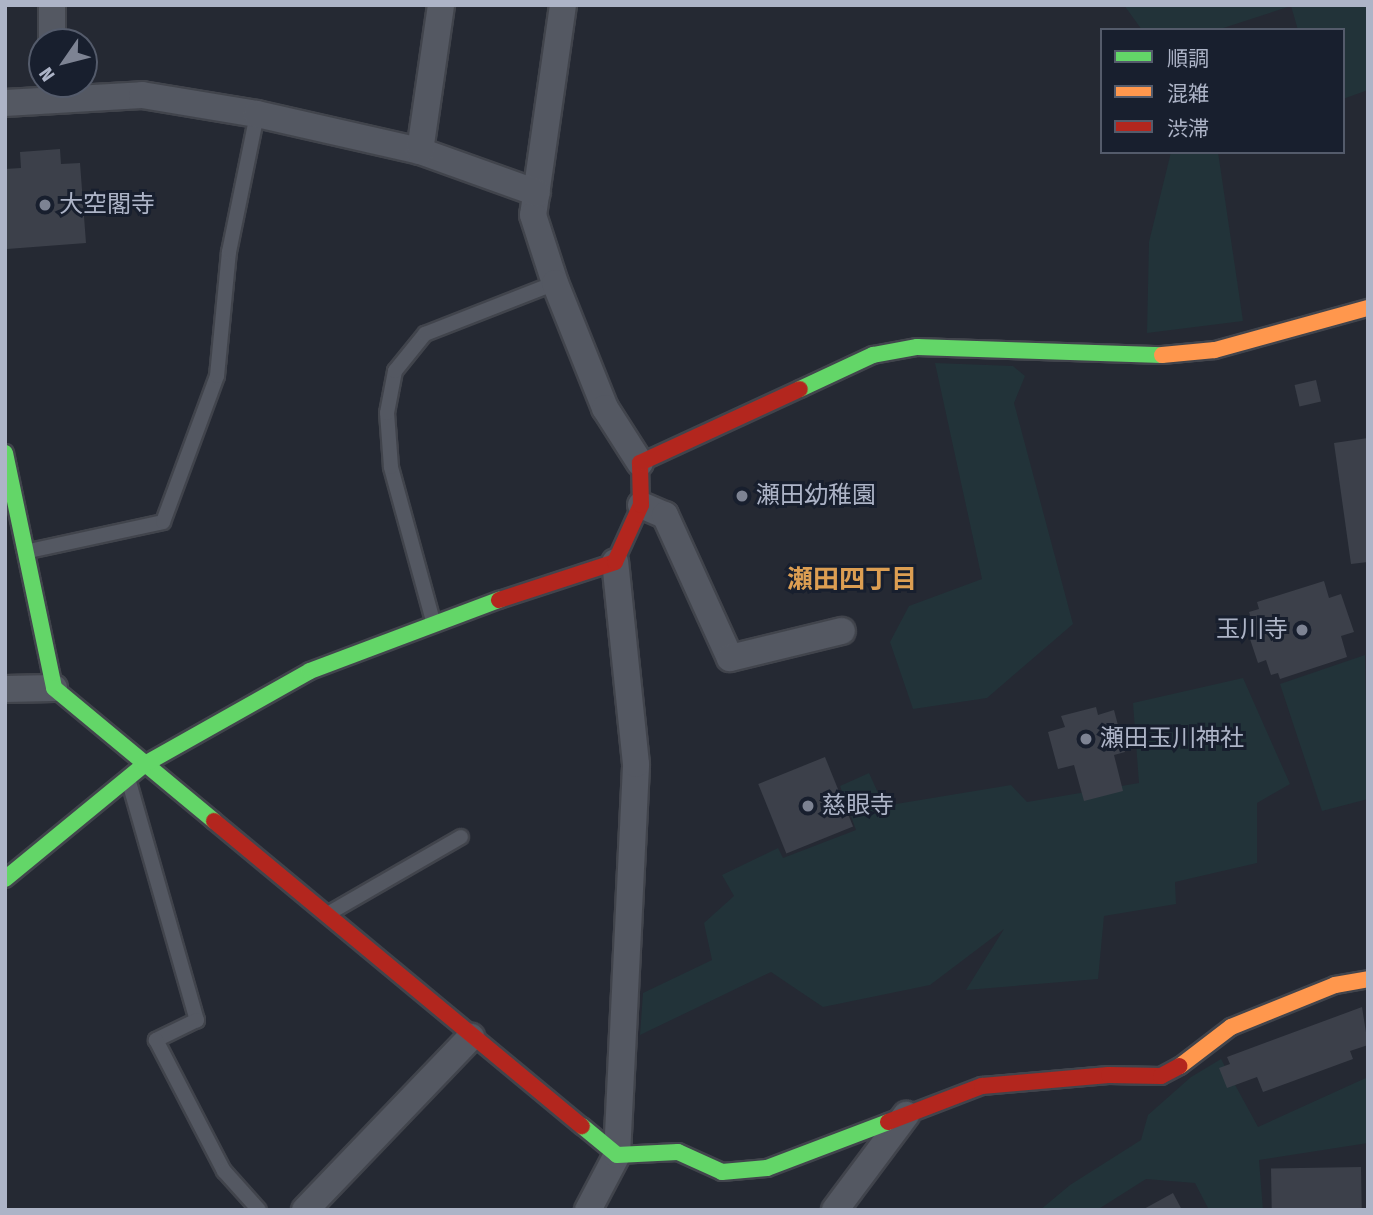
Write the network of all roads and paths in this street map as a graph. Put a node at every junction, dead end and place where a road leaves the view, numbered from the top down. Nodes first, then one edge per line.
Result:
1 (52, 5) edge
2 (441, 5) edge
3 (563, 5) edge
4 (52, 28) edge
5 (98, 93) edge
6 (28, 97) edge
7 (5, 103) edge
8 (257, 114) junction
9 (420, 151) junction
10 (537, 193) junction
11 (555, 283) junction
12 (1368, 308) edge
13 (5, 453) edge
14 (640, 463) junction
15 (641, 505) junction
16 (29, 551) junction
17 (615, 562) junction
18 (434, 622) junction
19 (842, 631) dead end
20 (54, 688) junction
21 (5, 689) edge
22 (145, 764) junction
23 (128, 777) junction
24 (461, 836) dead end
25 (5, 879) edge
26 (326, 915) junction
27 (1368, 979) edge
28 (471, 1037) junction
29 (908, 1113) junction
30 (617, 1155) junction
31 (259, 1210) edge
32 (305, 1210) edge
33 (589, 1210) edge
34 (835, 1210) edge

1 - 4 street
2 - 9 street
3 - 10 street
5 - 8 street
6 - 7 street
8 - 9 street
8 - 16 lane
9 - 10 street
10 - 11 street
11 - 14 street
11 - 18 lane
12 - 14 street
13 - 16 street
14 - 15 street
15 - 17 street
15 - 19 street
16 - 20 street
17 - 18 street
17 - 30 street
18 - 22 street
20 - 21 street
20 - 22 street
22 - 23 street
22 - 26 street
23 - 25 street
23 - 31 lane
24 - 26 lane
26 - 28 street
27 - 29 street
28 - 30 street
28 - 32 street
29 - 30 street
29 - 34 street
30 - 33 street

